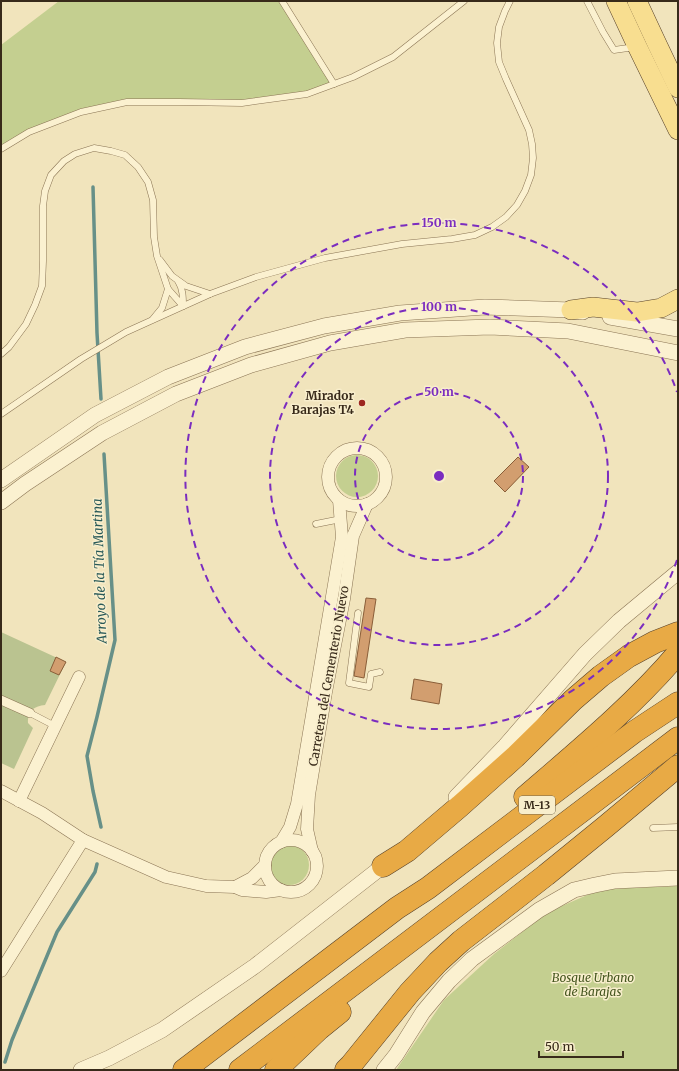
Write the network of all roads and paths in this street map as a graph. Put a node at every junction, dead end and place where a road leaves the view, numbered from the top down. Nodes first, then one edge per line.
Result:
1 (282, 1) edge
2 (464, 1) edge
3 (510, 1) edge
4 (587, 1) edge
5 (616, 1) edge
6 (637, 1) edge
7 (637, 46) junction
8 (334, 84) junction
9 (678, 88) edge
10 (678, 130) edge
11 (1, 149) edge
12 (156, 256) junction
13 (176, 279) junction
14 (168, 289) junction
15 (210, 294) junction
16 (678, 299) edge
17 (183, 306) junction
18 (571, 310) junction
19 (153, 320) junction
20 (678, 329) edge
21 (678, 353) edge
22 (1, 354) edge
23 (1, 414) edge
24 (1, 480) edge
25 (339, 500) junction
26 (1, 502) edge
27 (367, 504) junction
28 (341, 519) junction
29 (316, 524) dead end
30 (678, 572) edge
31 (358, 613) dead end
32 (678, 633) edge
33 (678, 653) edge
34 (380, 672) dead end
35 (79, 677) dead end
36 (1, 700) edge
37 (678, 703) edge
38 (30, 713) joint
39 (55, 726) junction
40 (678, 738) edge
41 (678, 766) edge
42 (1, 791) edge
43 (19, 801) junction
44 (678, 827) edge
45 (653, 828) dead end
46 (83, 840) junction
47 (281, 842) junction
48 (312, 851) junction
49 (265, 865) junction
50 (383, 866) junction
51 (678, 878) edge
52 (489, 882) junction
53 (235, 887) junction
54 (280, 890) junction
55 (397, 908) junction
56 (1, 971) edge
57 (81, 1070) edge
58 (184, 1070) edge
59 (240, 1070) edge
60 (276, 1070) edge
61 (346, 1070) edge
62 (384, 1070) edge

1 - 8 lane
2 - 8 lane
3 - 15 lane
4 - 7 lane
5 - 7 main road
6 - 9 main road
7 - 10 main road
8 - 11 lane
12 - 13 lane
12 - 14 lane
12 - 22 lane
13 - 15 lane
13 - 17 lane
14 - 17 lane
14 - 19 lane
15 - 17 lane
16 - 18 main road
17 - 19 lane
18 - 20 street
18 - 24 street
19 - 23 lane
21 - 26 street
25 - 27 street
25 - 27 street
25 - 28 street, Carretera del Cementerio Nuevo
27 - 48 street, Carretera del Cementerio Nuevo
28 - 29 lane
28 - 47 street, Carretera del Cementerio Nuevo
30 - 50 street
31 - 34 lane
32 - 50 highway
33 - 55 highway
35 - 39 street
36 - 38 street
37 - 55 highway, M-13
38 - 39 lane
39 - 43 street
40 - 52 highway, M-13
41 - 61 highway
42 - 43 street
43 - 46 street
44 - 45 lane
46 - 53 street
46 - 56 street
47 - 48 street
47 - 49 street
48 - 54 street
49 - 53 street
49 - 54 street
50 - 57 street
51 - 62 street
52 - 59 highway, M-13
52 - 60 highway
53 - 54 street
55 - 58 highway, M-13

